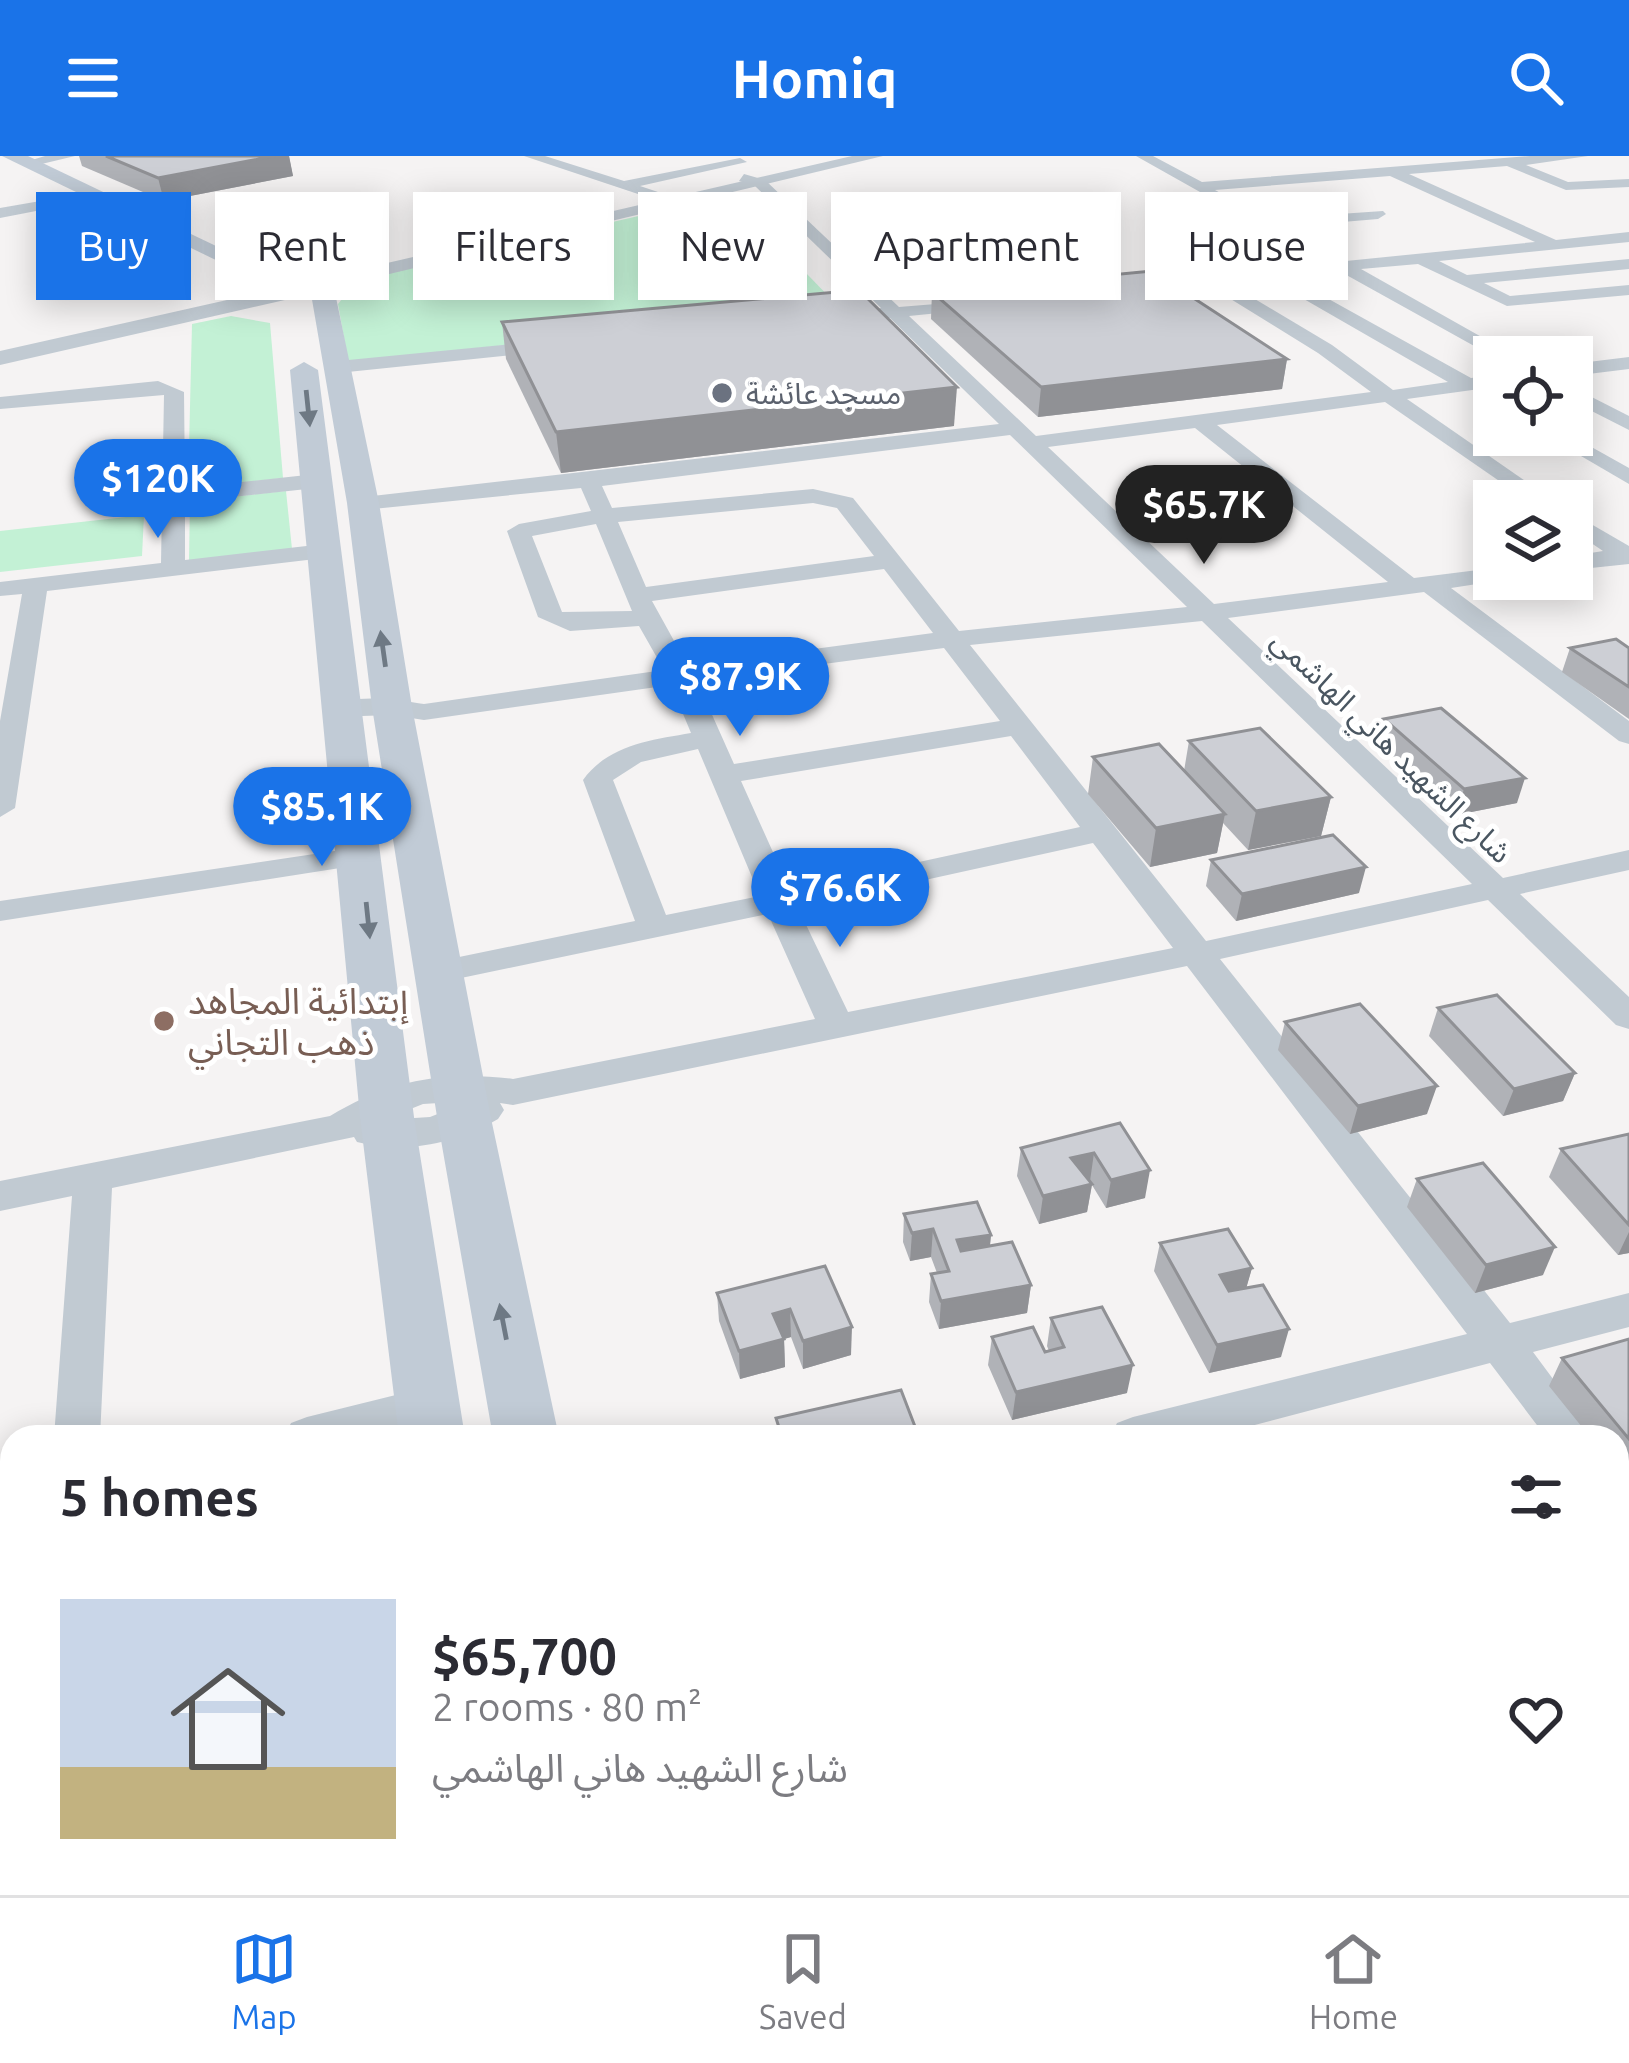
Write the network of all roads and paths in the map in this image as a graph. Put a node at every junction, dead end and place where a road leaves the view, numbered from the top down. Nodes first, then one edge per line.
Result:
1 (531, 156) edge
2 (583, 156) edge
3 (718, 156) edge
4 (839, 156) edge
5 (874, 156) edge
6 (1168, 156) edge
7 (1581, 156) edge
8 (1144, 157) edge
9 (1499, 159) edge
10 (34, 161) edge
11 (551, 162) junction
12 (0, 172) edge
13 (1391, 172) junction
14 (761, 174) junction
15 (1629, 183) edge
16 (623, 186) junction
17 (21, 187) dead end
18 (1198, 187) junction
19 (1576, 187) junction
20 (92, 192) edge
21 (643, 192) edge
22 (681, 192) edge
23 (1207, 192) edge
24 (1546, 196) dead end
25 (1511, 201) dead end
26 (638, 202) edge
27 (36, 205) edge
28 (1467, 206) junction
29 (2, 210) edge
30 (1378, 214) dead end
31 (1348, 217) edge
32 (1629, 237) edge
33 (215, 244) edge
34 (1556, 245) junction
35 (1494, 251) junction
36 (1419, 259) junction
37 (389, 261) edge
38 (389, 261) edge
39 (1629, 264) edge
40 (1348, 266) edge
41 (1348, 269) edge
42 (1540, 273) junction
43 (1464, 280) junction
44 (1629, 290) edge
45 (1587, 295) junction
46 (215, 300) edge
47 (227, 300) edge
48 (300, 300) edge
49 (306, 300) edge
50 (1241, 300) edge
51 (1321, 300) edge
52 (1009, 301) edge
53 (1410, 301) junction
54 (1338, 309) junction
55 (896, 312) junction
56 (1629, 314) edge
57 (826, 319) edge
58 (1269, 319) junction
59 (1465, 333) junction
60 (1473, 337) edge
61 (1392, 341) junction
62 (570, 344) edge
63 (0, 346) edge
64 (1325, 350) junction
65 (0, 358) edge
66 (1629, 363) edge
67 (338, 367) junction
68 (1593, 367) edge
69 (1473, 384) edge
70 (1467, 385) junction
71 (1473, 388) edge
72 (1389, 397) junction
73 (0, 403) edge
74 (1593, 404) edge
75 (1199, 421) junction
76 (1629, 424) edge
77 (1022, 436) junction
78 (794, 455) junction
79 (1592, 456) edge
80 (1629, 477) edge
81 (1512, 480) edge
82 (316, 481) junction
83 (589, 481) junction
84 (174, 496) junction
85 (825, 496) junction
86 (363, 503) junction
87 (604, 517) junction
88 (1593, 533) edge
89 (324, 551) junction
90 (1628, 555) edge
91 (1593, 560) edge
92 (891, 561) junction
93 (173, 570) junction
94 (1473, 578) edge
95 (36, 585) junction
96 (1420, 586) junction
97 (0, 590) edge
98 (644, 607) junction
99 (1207, 613) junction
100 (951, 638) junction
101 (681, 677) junction
102 (404, 715) junction
103 (344, 722) junction
104 (1017, 727) junction
105 (1629, 735) edge
106 (705, 739) junction
107 (722, 775) junction
108 (0, 808) edge
109 (1104, 830) junction
110 (362, 856) junction
111 (1629, 860) edge
112 (1492, 887) junction
113 (779, 902) junction
114 (0, 911) edge
115 (654, 927) junction
116 (1196, 954) junction
117 (442, 971) junction
118 (1629, 1017) edge
119 (837, 1027) junction
120 (463, 1103) junction
121 (388, 1117) junction
122 (93, 1178) junction
123 (0, 1196) edge
124 (1629, 1310) edge
125 (1504, 1343) junction
126 (430, 1422) edge
127 (78, 1425) edge
128 (524, 1425) edge
129 (1180, 1425) edge
130 (1564, 1425) edge

1 - 11 street
2 - 11 street
3 - 14 street
4 - 14 street
5 - 14 street
6 - 8 street
7 - 9 street
8 - 18 street
9 - 13 street
9 - 19 street
10 - 12 street
10 - 17 street
10 - 20 main road
10 - 33 main road
11 - 16 street
13 - 18 street
13 - 28 street
14 - 16 street
14 - 22 street
14 - 37 street
14 - 55 street, شارع الشهيد هاني الهاشمي
15 - 19 street
16 - 21 street
18 - 23 street
19 - 24 street
25 - 28 street
26 - 38 street
27 - 29 street
28 - 34 street
30 - 31 street
32 - 34 street
34 - 35 street
35 - 36 street
35 - 42 street
36 - 40 street
36 - 43 street
39 - 42 street
41 - 53 street
42 - 43 street
42 - 45 street
43 - 45 street
44 - 45 street
45 - 56 street
46 - 63 street
47 - 65 street
48 -> 82 main road
49 - 67 main road
50 - 58 street
51 - 54 street
52 - 55 street
53 - 54 street
53 - 59 street
54 - 58 street
54 - 61 street
55 - 57 street
55 - 77 street, شارع الشهيد هاني الهاشمي
58 - 64 street
59 - 60 street
59 - 61 street
61 - 64 street
61 - 70 street
62 - 67 street
64 - 72 street
66 - 68 street
67 - 86 main road
69 - 70 street
70 - 71 street
70 - 72 street
72 - 75 street
72 - 81 street
73 - 84 street
74 - 76 street
75 - 77 street
75 - 96 street
77 - 78 street
77 - 99 street, شارع الشهيد هاني الهاشمي
78 - 83 street
78 - 85 street
79 - 80 street
82 - 84 street
82 - 89 main road
83 - 86 street
83 - 87 street
84 - 93 street
85 - 87 street
85 - 92 street
102 -> 86 main road
87 - 98 street
87 - 98 street
88 - 90 street
89 - 93 street
89 - 103 main road
90 - 91 street
92 - 98 street
92 - 100 street
93 - 95 street
94 - 96 street
95 - 97 street
95 - 108 street
96 - 99 street
96 - 105 street
98 - 101 street
99 - 100 street
99 - 112 street, شارع الشهيد هاني الهاشمي
100 - 101 street
100 - 104 street
101 - 102 street
101 - 106 street
102 - 103 street
102 - 117 main road
103 - 110 main road
104 - 107 street
104 - 109 street
106 - 107 street
106 - 115 street
107 - 113 street
109 - 113 street
109 - 116 street
110 - 114 street
110 -> 121 main road
111 - 112 street
112 - 116 street
112 - 118 street, شارع الشهيد هاني الهاشمي
113 - 115 street
113 - 119 street
115 - 117 street
116 - 119 street
116 - 125 street
117 - 120 main road
119 - 120 street
120 - 121 street
128 -> 120 main road
121 - 122 street
121 - 126 main road
122 - 123 street
122 - 127 street
124 - 125 street
125 - 129 street
125 - 130 street

